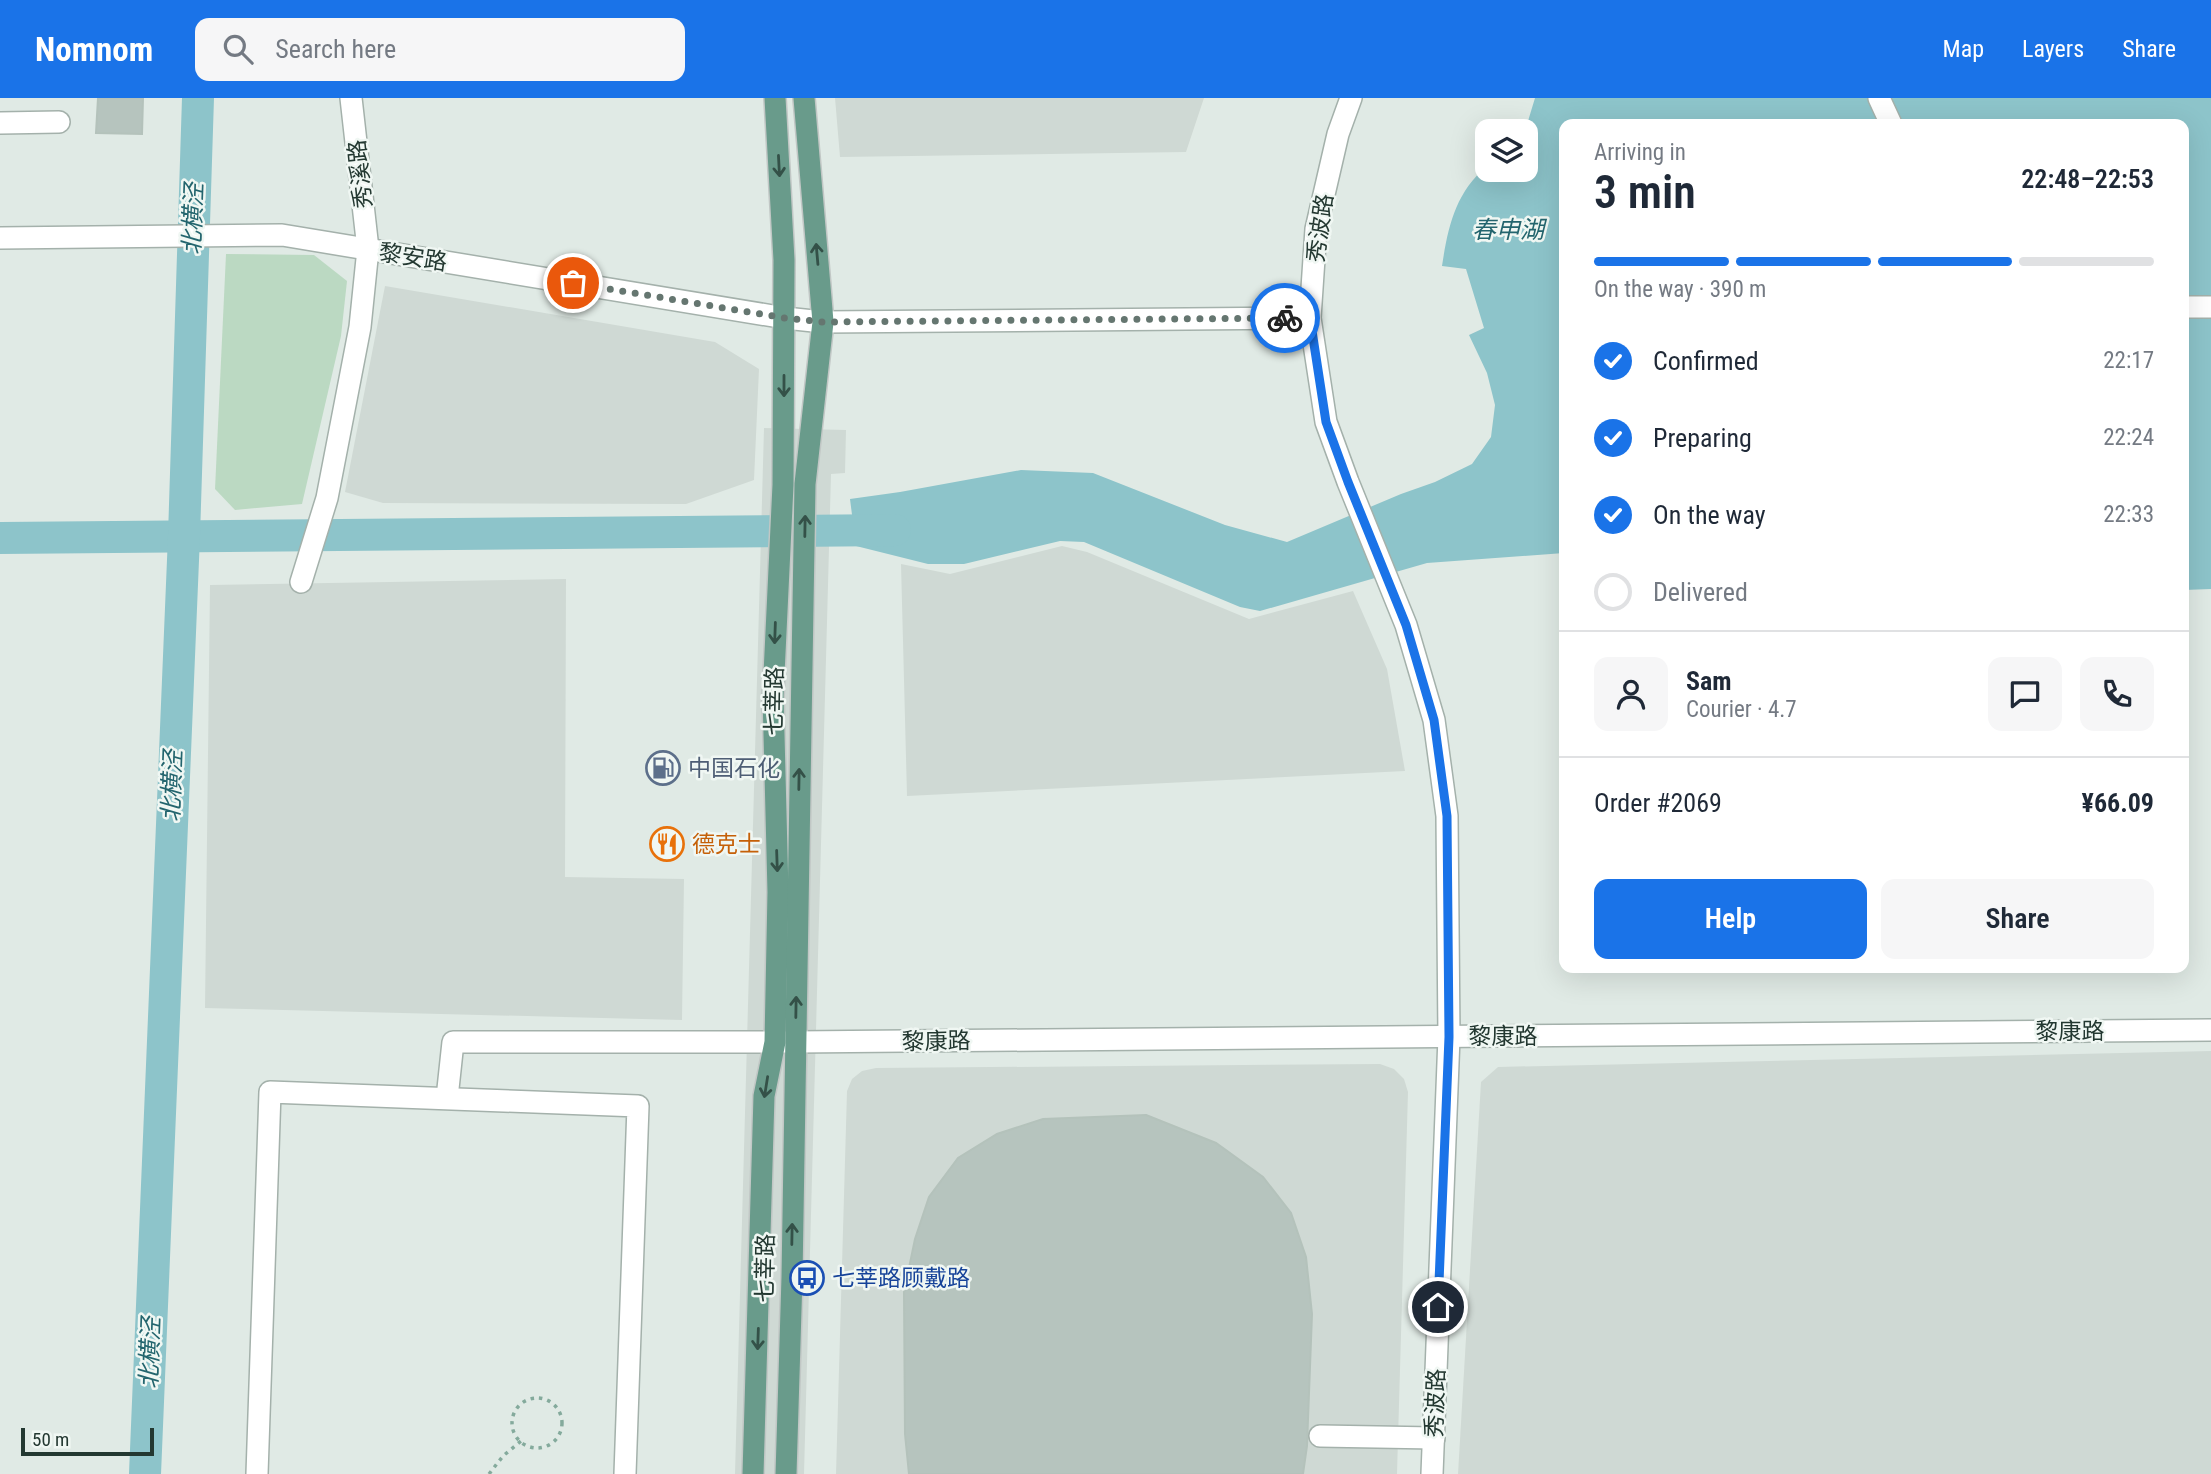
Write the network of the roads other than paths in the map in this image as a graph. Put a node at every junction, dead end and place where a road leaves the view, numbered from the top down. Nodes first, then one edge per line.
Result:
1 (351, 98) edge
2 (775, 98) edge
3 (804, 98) edge
4 (1351, 98) edge
5 (1880, 98) edge
6 (1889, 119) edge
7 (59, 122) dead end
8 (0, 124) edge
9 (0, 238) edge
10 (368, 249) junction
11 (2189, 307) edge
12 (2211, 307) edge
13 (785, 318) junction
14 (1310, 318) junction
15 (823, 322) junction
16 (301, 582) dead end
17 (2211, 1030) edge
18 (1449, 1037) junction
19 (785, 1042) junction
20 (447, 1098) junction
21 (1320, 1436) dead end
22 (1434, 1438) junction
23 (257, 1474) edge
24 (625, 1474) edge
25 (753, 1474) edge
26 (786, 1474) edge
27 (1432, 1474) edge

1 - 10 street, 秀溪路
2 -> 13 main road, 七莘路
15 -> 3 main road, 七莘路
4 - 14 street, 秀波路
5 - 6 street
7 - 8 street
9 - 10 street, 黎安路
10 - 13 street, 黎安路
10 - 16 street, 秀溪路
11 - 12 street
13 - 15 street, 黎安路
13 -> 19 main road, 七莘路
14 - 15 street, 黎安路
14 - 18 street, 秀波路
19 -> 15 main road, 七莘路
17 - 18 street, 黎康路
18 - 19 street, 黎康路
18 - 22 street, 秀波路
19 - 20 street, 黎康路
19 -> 25 main road, 七莘路
26 -> 19 main road, 七莘路
20 - 23 street
20 - 24 street
21 - 22 street
22 - 27 street, 秀波路

